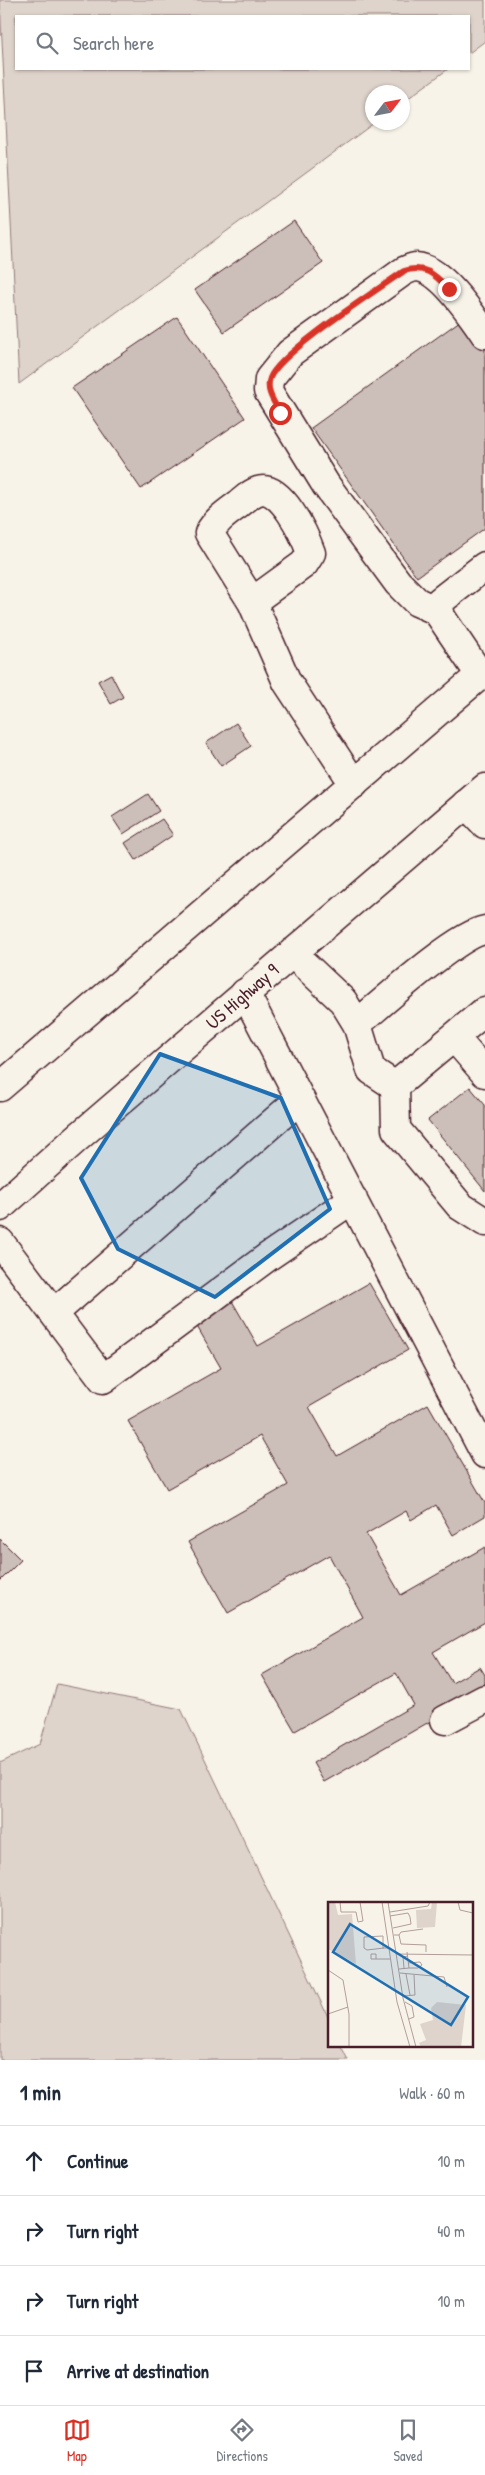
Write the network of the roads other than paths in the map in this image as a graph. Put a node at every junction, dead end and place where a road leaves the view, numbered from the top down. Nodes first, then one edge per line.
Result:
1 (485, 334) edge
2 (485, 566) edge
3 (252, 602) dead end
4 (440, 612) junction
5 (483, 673) edge
6 (354, 784) junction
7 (475, 796) edge
8 (485, 824) edge
9 (485, 930) edge
10 (292, 953) junction
11 (246, 993) junction
12 (485, 1011) edge
13 (357, 1024) junction
14 (454, 1037) junction
15 (485, 1073) edge
16 (395, 1086) junction
17 (0, 1087) edge
18 (300, 1099) junction
19 (352, 1199) junction
20 (0, 1207) edge
21 (485, 1222) edge
22 (0, 1242) edge
23 (54, 1313) junction
24 (485, 1454) edge
25 (485, 1699) edge
26 (445, 1720) dead end

1 - 4 main road
2 - 4 main road
3 - 6 main road
4 - 5 main road
5 - 6 main road
6 - 17 main road
7 - 8 main road
7 - 10 main road, US Highway 9
9 - 13 main road
10 - 11 main road, US Highway 9
10 - 13 main road
11 - 18 main road
11 - 20 main road, US Highway 9
12 - 14 main road
13 - 16 main road
14 - 15 main road
14 - 16 main road
16 - 21 main road
18 - 19 main road
18 - 23 main road
19 - 23 main road
19 - 24 main road
22 - 23 main road
25 - 26 main road

